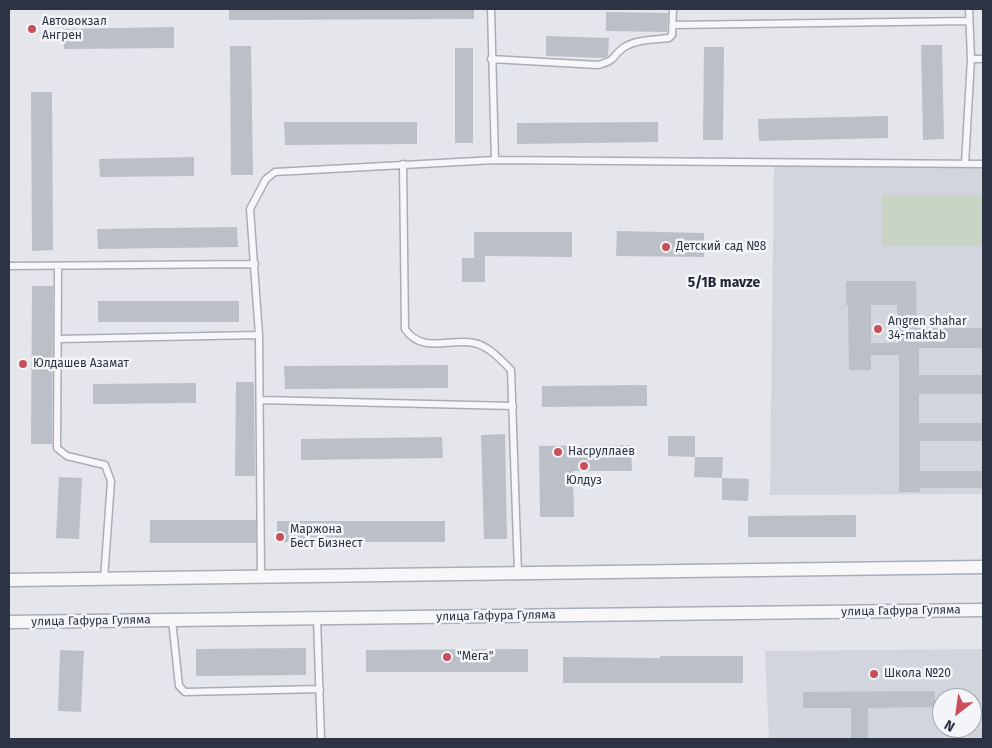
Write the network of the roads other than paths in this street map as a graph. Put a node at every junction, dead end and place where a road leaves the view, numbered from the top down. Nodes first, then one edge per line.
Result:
1 (491, 9) edge
2 (673, 9) edge
3 (969, 9) edge
4 (969, 21) junction
5 (673, 25) junction
6 (491, 59) junction
7 (971, 59) junction
8 (983, 59) edge
9 (495, 160) junction
10 (403, 164) junction
11 (966, 164) junction
12 (983, 164) edge
13 (254, 264) junction
14 (9, 266) edge
15 (58, 266) junction
16 (259, 335) junction
17 (58, 339) junction
18 (260, 400) junction
19 (512, 406) junction
20 (983, 567) edge
21 (518, 573) junction
22 (261, 577) junction
23 (104, 579) junction
24 (9, 580) edge
25 (983, 610) edge
26 (318, 618) junction
27 (172, 620) junction
28 (9, 622) edge
29 (320, 689) junction
30 (322, 739) edge

1 - 6 lane
2 - 5 lane
3 - 4 lane
4 - 5 lane
4 - 7 lane
5 - 6 lane
6 - 9 lane
7 - 8 lane
7 - 11 lane
9 - 10 lane
9 - 11 lane
10 - 13 lane
10 - 19 lane
11 - 12 lane
13 - 15 lane
13 - 16 lane
14 - 15 lane
15 - 17 lane
16 - 17 lane
16 - 18 lane
17 - 23 lane
18 - 19 lane
18 - 22 lane
19 - 21 lane
20 - 21 street
21 - 22 street
22 - 23 street
23 - 24 street
25 - 26 street, улица Гафура Гуляма
26 - 27 street, улица Гафура Гуляма
26 - 29 lane
27 - 28 street, улица Гафура Гуляма
27 - 29 lane
29 - 30 lane

